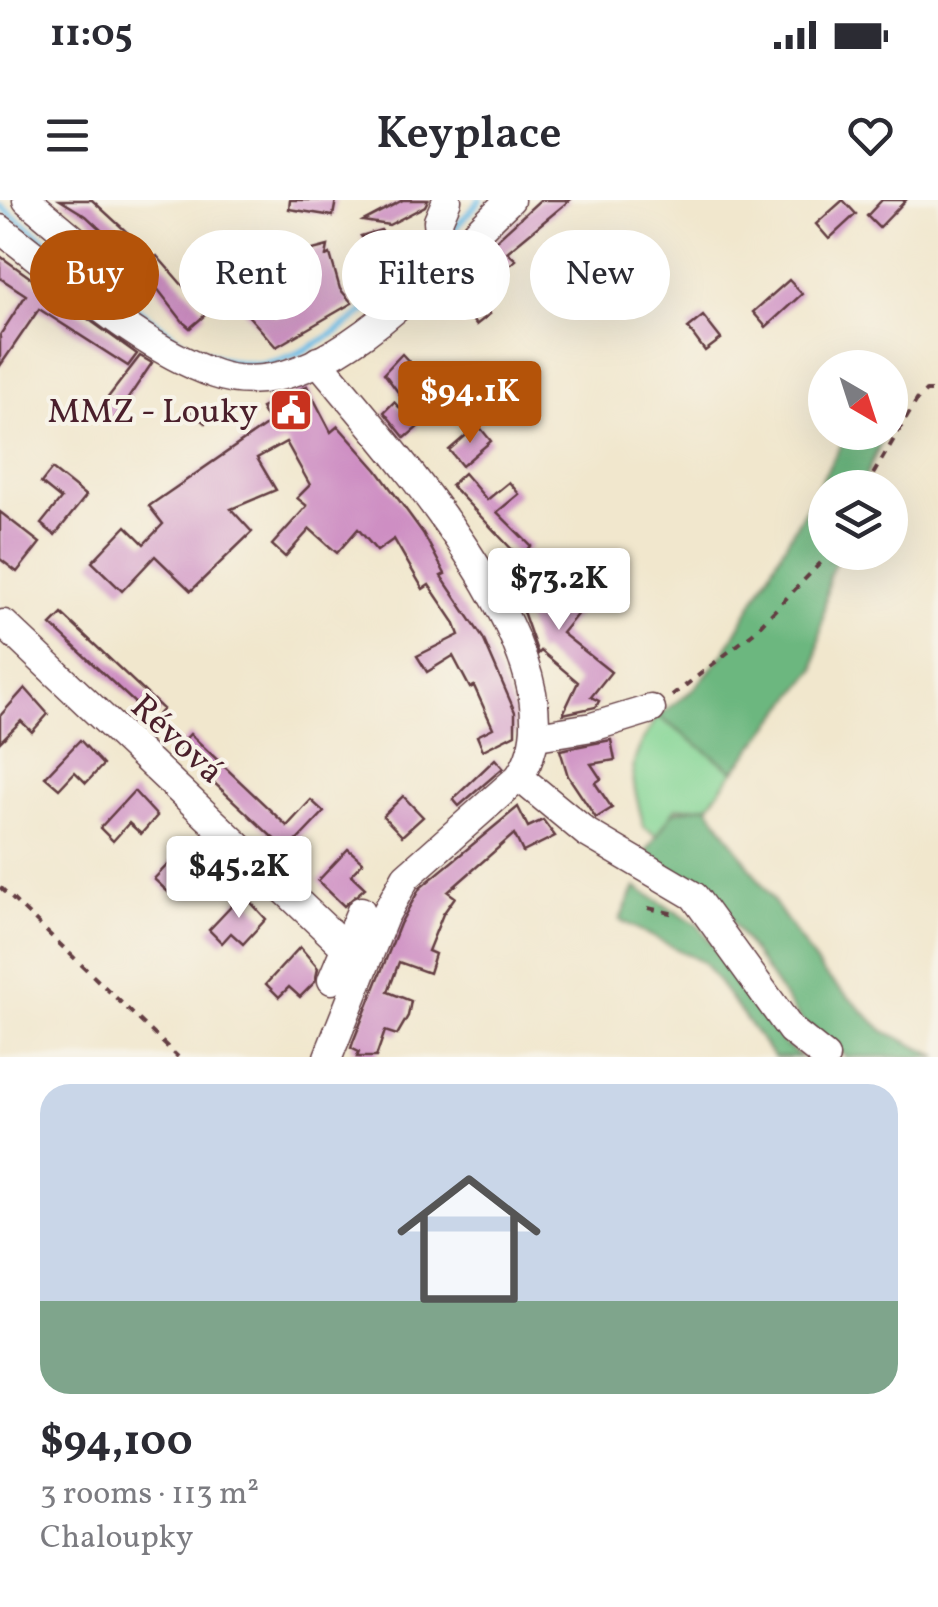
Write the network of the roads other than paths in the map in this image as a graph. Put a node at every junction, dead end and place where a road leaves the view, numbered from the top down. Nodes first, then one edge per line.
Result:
1 (446, 200) edge
2 (510, 200) edge
3 (9, 211) edge
4 (39, 230) edge
5 (439, 230) edge
6 (470, 230) edge
7 (377, 320) edge
8 (318, 360) junction
9 (4, 624) dead end
10 (651, 709) road end
11 (537, 736) junction
12 (520, 778) junction
13 (361, 911) dead end
14 (345, 947) junction
15 (332, 980) dead end
16 (328, 1057) edge
17 (825, 1057) edge

1 - 5 street
2 - 6 street
3 - 4 street
3 - 8 street
7 - 8 street
8 - 11 street
9 - 14 street, Révová
10 - 11 street
11 - 12 street
12 - 16 street
12 - 17 street
13 - 14 street
14 - 15 street

